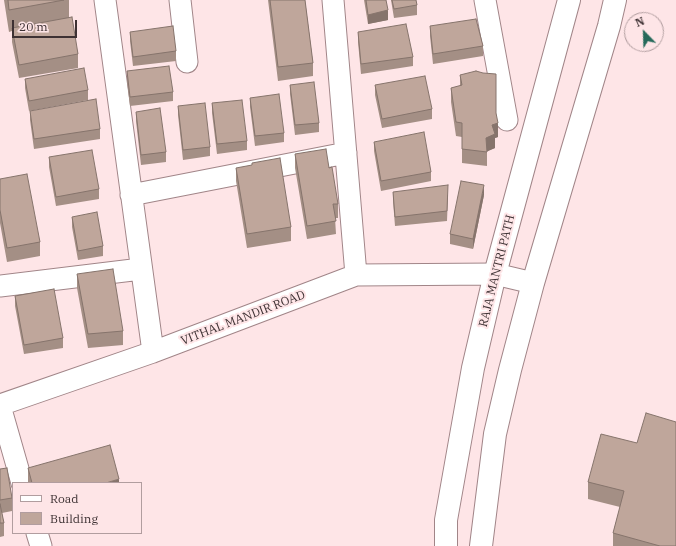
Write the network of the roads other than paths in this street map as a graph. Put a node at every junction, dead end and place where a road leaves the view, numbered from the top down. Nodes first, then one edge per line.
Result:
1 (105, 0) edge
2 (180, 0) edge
3 (333, 0) edge
4 (485, 0) edge
5 (569, 0) edge
6 (615, 0) edge
7 (187, 62) dead end
8 (507, 120) dead end
9 (346, 153) junction
10 (131, 195) junction
11 (141, 269) junction
12 (494, 274) junction
13 (356, 275) junction
14 (533, 283) junction
15 (0, 286) edge
16 (152, 352) junction
17 (0, 406) edge
18 (22, 482) edge
19 (37, 534) edge
20 (41, 546) edge
21 (446, 546) edge
22 (481, 546) edge

1 - 10 street
2 - 7 street
3 - 9 street
4 - 8 street
5 - 12 main road, RAJA MANTRI PATH
6 - 14 main road
9 - 10 street
9 - 13 street
10 - 11 street
11 - 15 street
11 - 16 street
12 - 13 street, VITHAL MANDIR ROAD
12 - 14 street, VITHAL MANDIR ROAD
12 - 21 main road, RAJA MANTRI PATH
13 - 16 street, VITHAL MANDIR ROAD
14 - 22 main road
16 - 17 street, VITHAL MANDIR ROAD
17 - 18 street
19 - 20 street

